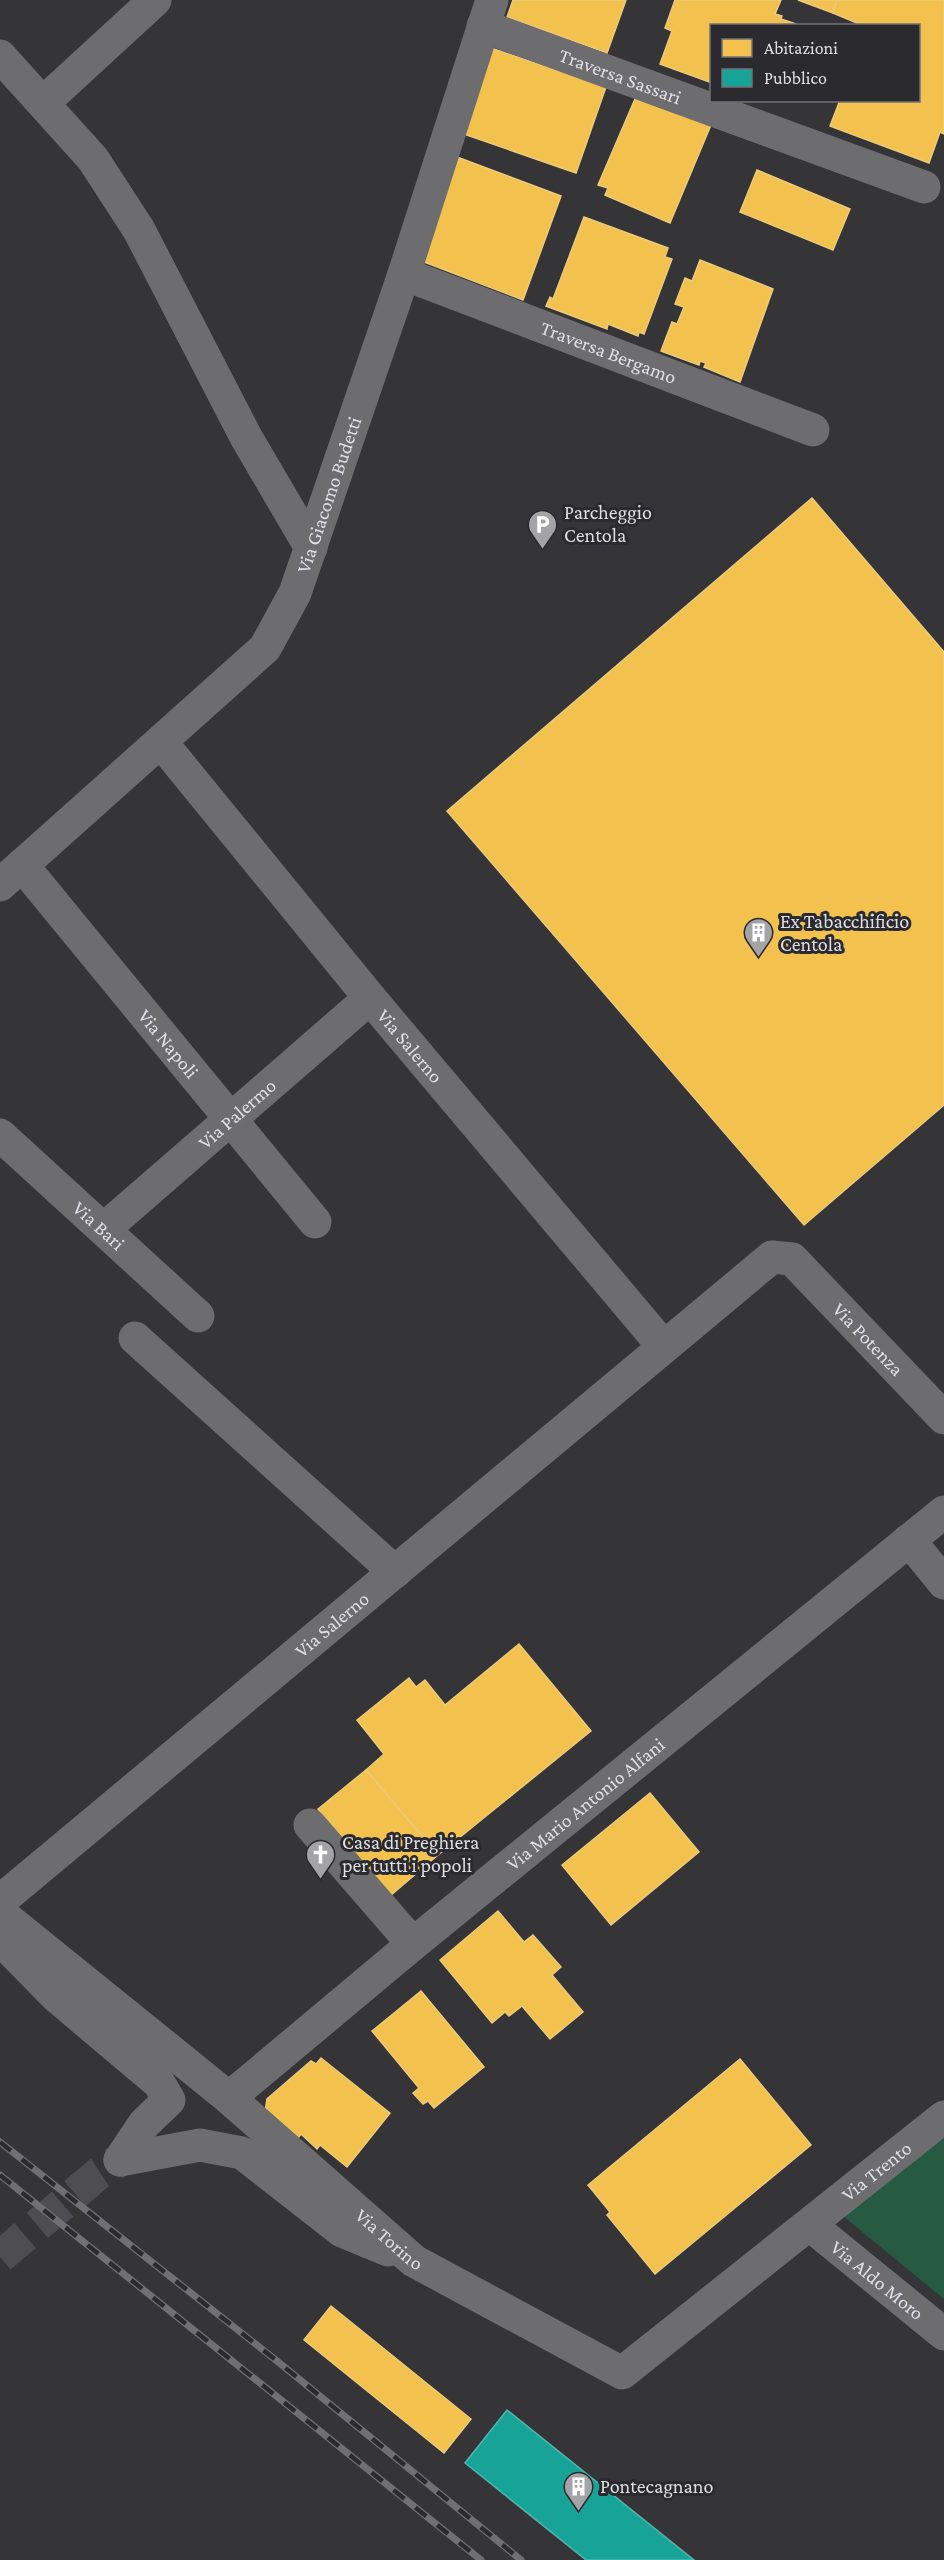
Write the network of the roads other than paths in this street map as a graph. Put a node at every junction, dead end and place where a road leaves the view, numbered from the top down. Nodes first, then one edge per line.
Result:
1 (155, 0) edge
2 (488, 13) edge
3 (0, 56) edge
4 (710, 102) edge
5 (711, 102) edge
6 (43, 103) junction
7 (924, 187) dead end
8 (404, 274) junction
9 (813, 430) dead end
10 (310, 548) junction
11 (161, 742) junction
12 (11, 875) edge
13 (370, 998) junction
14 (231, 1119) junction
15 (0, 1135) edge
16 (315, 1222) dead end
17 (104, 1229) junction
18 (792, 1259) joint
19 (198, 1316) dead end
20 (135, 1338) dead end
21 (664, 1347) junction
22 (944, 1418) edge
23 (944, 1512) edge
24 (909, 1540) junction
25 (395, 1572) junction
26 (944, 1583) edge
27 (310, 1825) dead end
28 (0, 1901) edge
29 (0, 1913) edge
30 (0, 1926) edge
31 (413, 1944) junction
32 (229, 2098) junction
33 (944, 2117) edge
34 (810, 2225) junction
35 (414, 2261) junction
36 (944, 2334) edge

1 - 6 street
2 - 4 street, Traversa Sassari
2 - 8 street, Via Giacomo Budetti
3 - 6 street
5 - 7 street, Traversa Sassari
6 - 10 street
8 - 9 street, Traversa Bergamo
8 - 10 street, Via Giacomo Budetti
10 - 11 street, Via Giacomo Budetti
11 - 12 street, Via Giacomo Budetti
11 - 13 street, Via Salerno
12 - 14 street, Via Napoli
13 - 14 street, Via Palermo
13 - 21 street, Via Salerno
14 - 16 street, Via Napoli
14 - 17 street, Via Palermo
15 - 17 street, Via Bari
17 - 19 street, Via Bari
18 - 21 street, Via Salerno
18 - 22 street, Via Potenza
20 - 25 street
21 - 25 street, Via Salerno
23 - 24 street, Via Mario Antonio Alfani
24 - 26 street
24 - 31 street, Via Mario Antonio Alfani
25 - 28 street, Via Salerno
27 - 31 street
29 - 32 street, Via Torino
30 - 35 street
31 - 32 street, Via Mario Antonio Alfani
32 - 35 street, Via Torino
33 - 34 street, Via Trento
34 - 35 street, Via Torino
34 - 36 street, Via Aldo Moro

